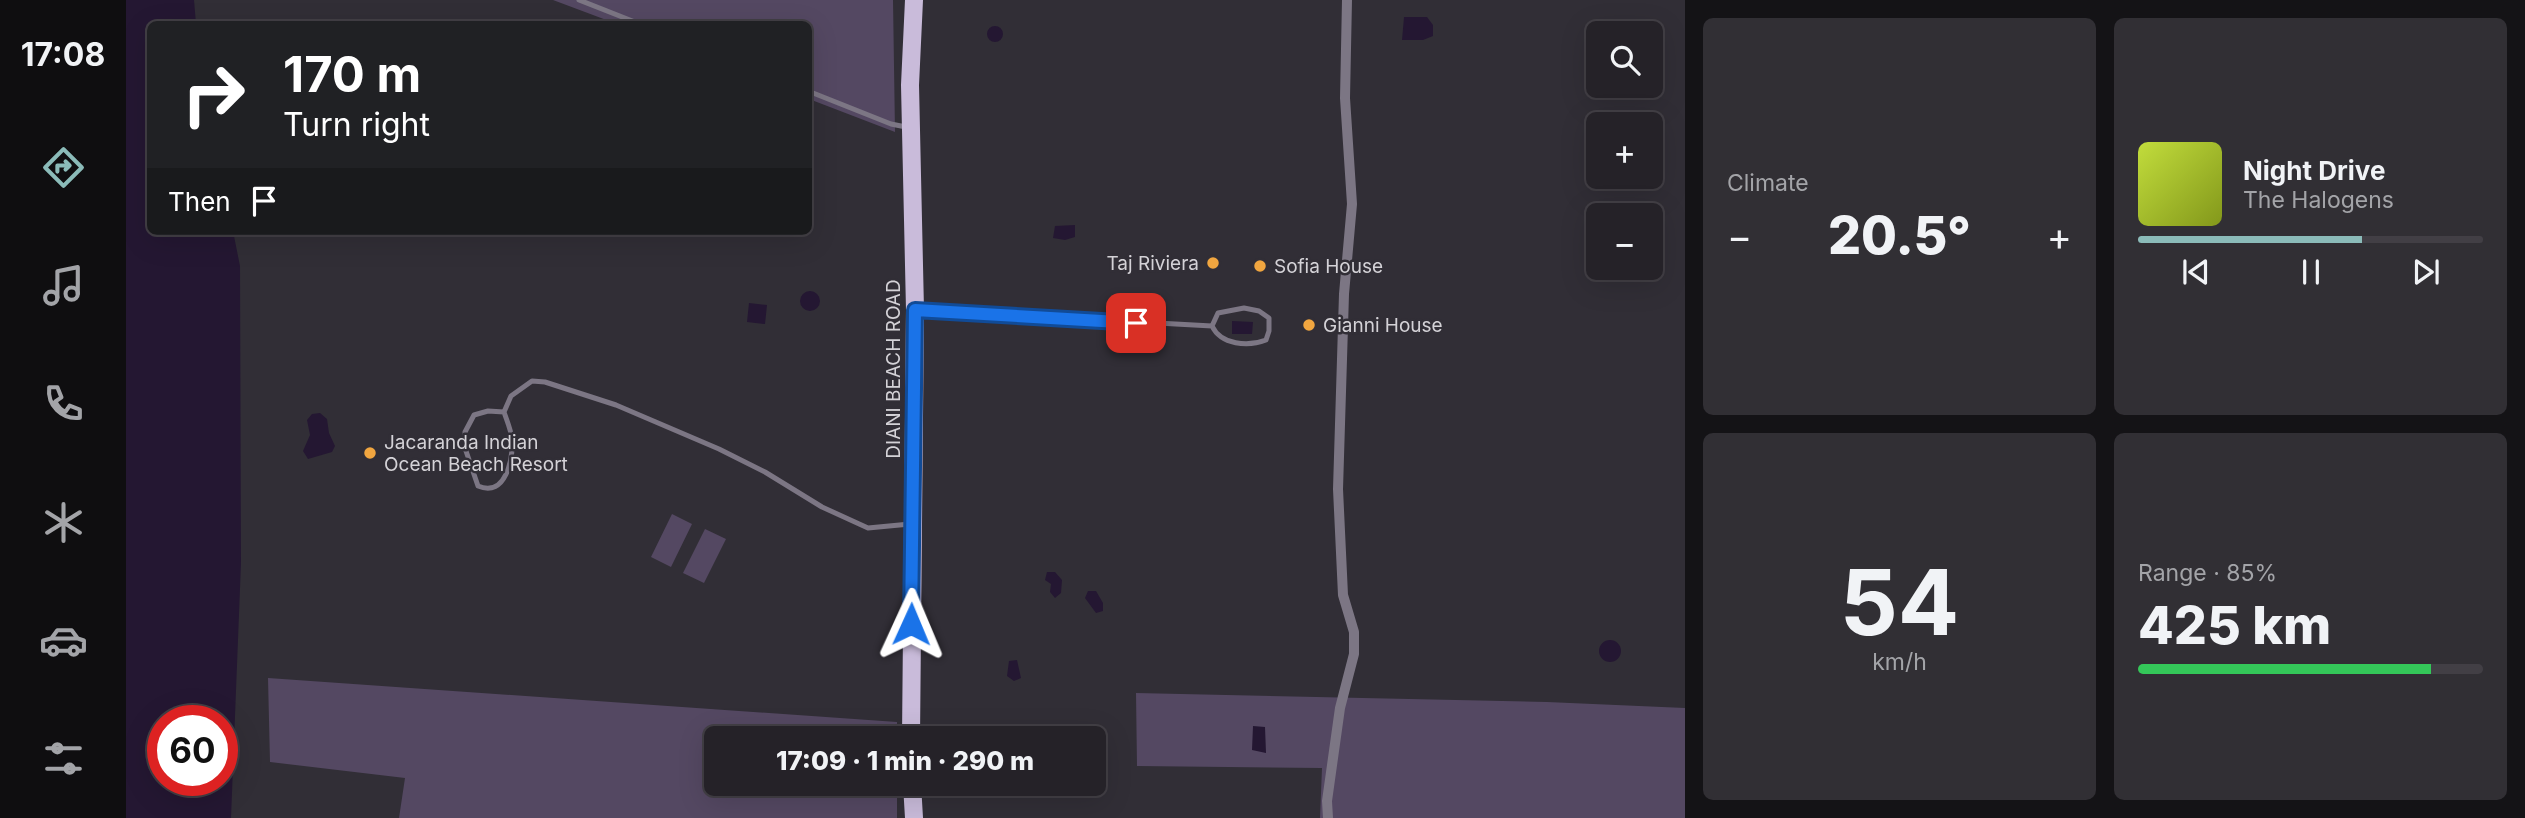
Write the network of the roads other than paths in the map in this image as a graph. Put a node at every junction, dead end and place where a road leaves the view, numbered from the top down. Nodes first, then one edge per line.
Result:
1 (579, 0) edge
2 (914, 0) edge
3 (1347, 0) edge
4 (632, 21) edge
5 (812, 93) edge
6 (909, 127) junction
7 (915, 310) junction
8 (1212, 327) junction
9 (504, 412) junction
10 (913, 523) junction
11 (911, 726) edge
12 (913, 796) edge
13 (914, 818) edge
14 (1328, 818) edge

1 - 4 lane
2 - 6 main road, DIANI BEACH ROAD
3 - 14 street
5 - 6 lane
6 - 7 main road, DIANI BEACH ROAD
7 - 8 lane
7 - 10 main road, DIANI BEACH ROAD
8 - 8 lane
9 - 9 lane
9 - 10 lane
10 - 11 main road, DIANI BEACH ROAD
12 - 13 main road

